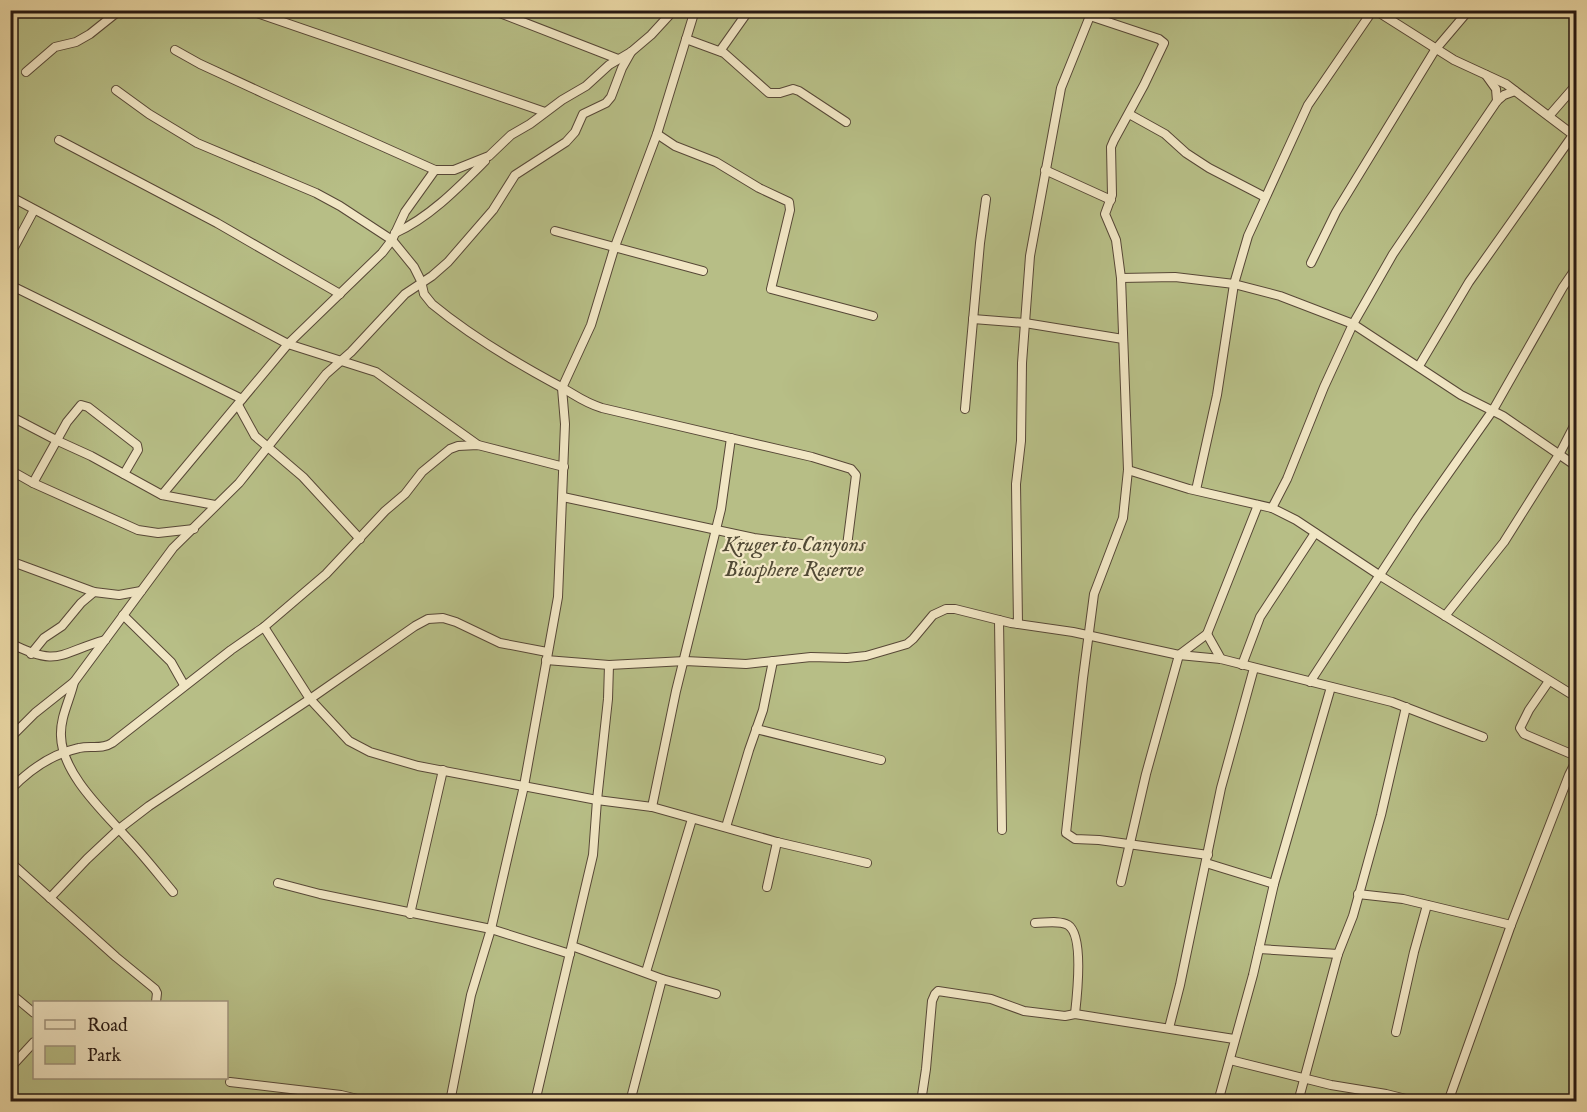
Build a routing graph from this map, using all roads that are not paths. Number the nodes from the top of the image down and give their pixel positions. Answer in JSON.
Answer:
{"nodes":[{"id":1,"x":120,"y":10,"type":"edge"},
{"id":2,"x":248,"y":10,"type":"edge"},
{"id":3,"x":492,"y":10,"type":"edge"},
{"id":4,"x":674,"y":10,"type":"edge"},
{"id":5,"x":695,"y":10,"type":"edge"},
{"id":6,"x":749,"y":10,"type":"edge"},
{"id":7,"x":1082,"y":10,"type":"edge"},
{"id":8,"x":1374,"y":10,"type":"edge"},
{"id":9,"x":1469,"y":10,"type":"edge"},
{"id":10,"x":1090,"y":16,"type":"junction"},
{"id":11,"x":687,"y":39,"type":"junction"},
{"id":12,"x":175,"y":50,"type":"dead end"},
{"id":13,"x":1435,"y":50,"type":"junction"},
{"id":14,"x":720,"y":51,"type":"junction"},
{"id":15,"x":631,"y":52,"type":"junction"},
{"id":16,"x":618,"y":59,"type":"junction"},
{"id":17,"x":26,"y":72,"type":"dead end"},
{"id":18,"x":1486,"y":75,"type":"junction"},
{"id":19,"x":1576,"y":85,"type":"edge"},
{"id":20,"x":116,"y":90,"type":"dead end"},
{"id":21,"x":1515,"y":91,"type":"junction"},
{"id":22,"x":1497,"y":101,"type":"junction"},
{"id":23,"x":545,"y":112,"type":"junction"},
{"id":24,"x":1129,"y":114,"type":"junction"},
{"id":25,"x":1549,"y":116,"type":"junction"},
{"id":26,"x":846,"y":122,"type":"dead end"},
{"id":27,"x":657,"y":134,"type":"junction"},
{"id":28,"x":1575,"y":136,"type":"edge"},
{"id":29,"x":59,"y":140,"type":"dead end"},
{"id":30,"x":489,"y":156,"type":"junction"},
{"id":31,"x":435,"y":170,"type":"junction"},
{"id":32,"x":1045,"y":170,"type":"junction"},
{"id":33,"x":1265,"y":197,"type":"junction"},
{"id":34,"x":15,"y":199,"type":"dead end"},
{"id":35,"x":987,"y":199,"type":"dead end"},
{"id":36,"x":1110,"y":200,"type":"junction"},
{"id":37,"x":34,"y":210,"type":"junction"},
{"id":38,"x":555,"y":231,"type":"dead end"},
{"id":39,"x":393,"y":236,"type":"junction"},
{"id":40,"x":614,"y":249,"type":"junction"},
{"id":41,"x":10,"y":255,"type":"edge"},
{"id":42,"x":1311,"y":263,"type":"dead end"},
{"id":43,"x":1576,"y":268,"type":"edge"},
{"id":44,"x":704,"y":272,"type":"dead end"},
{"id":45,"x":1121,"y":278,"type":"junction"},
{"id":46,"x":421,"y":281,"type":"junction"},
{"id":47,"x":1234,"y":284,"type":"junction"},
{"id":48,"x":10,"y":285,"type":"edge"},
{"id":49,"x":340,"y":294,"type":"junction"},
{"id":50,"x":873,"y":316,"type":"dead end"},
{"id":51,"x":973,"y":319,"type":"junction"},
{"id":52,"x":1025,"y":323,"type":"junction"},
{"id":53,"x":1353,"y":324,"type":"junction"},
{"id":54,"x":1123,"y":339,"type":"junction"},
{"id":55,"x":288,"y":344,"type":"junction"},
{"id":56,"x":340,"y":362,"type":"junction"},
{"id":57,"x":1419,"y":366,"type":"junction"},
{"id":58,"x":562,"y":388,"type":"junction"},
{"id":59,"x":240,"y":402,"type":"junction"},
{"id":60,"x":965,"y":409,"type":"dead end"},
{"id":61,"x":1493,"y":410,"type":"junction"},
{"id":62,"x":10,"y":416,"type":"edge"},
{"id":63,"x":1576,"y":422,"type":"edge"},
{"id":64,"x":731,"y":438,"type":"junction"},
{"id":65,"x":57,"y":441,"type":"junction"},
{"id":66,"x":478,"y":446,"type":"junction"},
{"id":67,"x":268,"y":448,"type":"junction"},
{"id":68,"x":1560,"y":453,"type":"junction"},
{"id":69,"x":1576,"y":466,"type":"edge"},
{"id":70,"x":564,"y":467,"type":"junction"},
{"id":71,"x":10,"y":470,"type":"edge"},
{"id":72,"x":1128,"y":470,"type":"junction"},
{"id":73,"x":124,"y":474,"type":"junction"},
{"id":74,"x":33,"y":483,"type":"junction"},
{"id":75,"x":1196,"y":490,"type":"junction"},
{"id":76,"x":162,"y":495,"type":"junction"},
{"id":77,"x":563,"y":497,"type":"junction"},
{"id":78,"x":215,"y":505,"type":"junction"},
{"id":79,"x":1258,"y":505,"type":"junction"},
{"id":80,"x":1272,"y":508,"type":"junction"},
{"id":81,"x":194,"y":529,"type":"junction"},
{"id":82,"x":716,"y":529,"type":"junction"},
{"id":83,"x":1315,"y":532,"type":"junction"},
{"id":84,"x":360,"y":539,"type":"junction"},
{"id":85,"x":10,"y":561,"type":"edge"},
{"id":86,"x":1379,"y":574,"type":"junction"},
{"id":87,"x":141,"y":591,"type":"junction"},
{"id":88,"x":94,"y":592,"type":"junction"},
{"id":89,"x":123,"y":615,"type":"junction"},
{"id":90,"x":1445,"y":616,"type":"junction"},
{"id":91,"x":999,"y":620,"type":"junction"},
{"id":92,"x":1018,"y":624,"type":"junction"},
{"id":93,"x":264,"y":627,"type":"junction"},
{"id":94,"x":1208,"y":634,"type":"junction"},
{"id":95,"x":1088,"y":636,"type":"junction"},
{"id":96,"x":105,"y":640,"type":"junction"},
{"id":97,"x":10,"y":643,"type":"edge"},
{"id":98,"x":31,"y":654,"type":"junction"},
{"id":99,"x":1179,"y":655,"type":"junction"},
{"id":100,"x":547,"y":656,"type":"junction"},
{"id":101,"x":1221,"y":659,"type":"junction"},
{"id":102,"x":685,"y":661,"type":"junction"},
{"id":103,"x":773,"y":661,"type":"junction"},
{"id":104,"x":1242,"y":664,"type":"junction"},
{"id":105,"x":609,"y":665,"type":"junction"},
{"id":106,"x":1254,"y":668,"type":"junction"},
{"id":107,"x":1550,"y":681,"type":"junction"},
{"id":108,"x":74,"y":682,"type":"junction"},
{"id":109,"x":1310,"y":682,"type":"junction"},
{"id":110,"x":184,"y":685,"type":"junction"},
{"id":111,"x":1331,"y":687,"type":"junction"},
{"id":112,"x":1576,"y":697,"type":"edge"},
{"id":113,"x":310,"y":699,"type":"junction"},
{"id":114,"x":1406,"y":707,"type":"junction"},
{"id":115,"x":756,"y":729,"type":"junction"},
{"id":116,"x":1483,"y":737,"type":"dead end"},
{"id":117,"x":10,"y":738,"type":"edge"},
{"id":118,"x":63,"y":754,"type":"junction"},
{"id":119,"x":1576,"y":758,"type":"edge"},
{"id":120,"x":881,"y":760,"type":"dead end"},
{"id":121,"x":443,"y":770,"type":"junction"},
{"id":122,"x":524,"y":786,"type":"junction"},
{"id":123,"x":10,"y":790,"type":"edge"},
{"id":124,"x":597,"y":800,"type":"junction"},
{"id":125,"x":652,"y":807,"type":"junction"},
{"id":126,"x":692,"y":819,"type":"junction"},
{"id":127,"x":726,"y":827,"type":"junction"},
{"id":128,"x":119,"y":829,"type":"junction"},
{"id":129,"x":1002,"y":830,"type":"dead end"},
{"id":130,"x":777,"y":842,"type":"junction"},
{"id":131,"x":1129,"y":845,"type":"junction"},
{"id":132,"x":1207,"y":859,"type":"junction"},
{"id":133,"x":10,"y":862,"type":"edge"},
{"id":134,"x":867,"y":863,"type":"dead end"},
{"id":135,"x":1121,"y":882,"type":"dead end"},
{"id":136,"x":278,"y":883,"type":"dead end"},
{"id":137,"x":1274,"y":884,"type":"junction"},
{"id":138,"x":766,"y":887,"type":"dead end"},
{"id":139,"x":173,"y":892,"type":"dead end"},
{"id":140,"x":1358,"y":894,"type":"junction"},
{"id":141,"x":50,"y":898,"type":"junction"},
{"id":142,"x":1427,"y":905,"type":"junction"},
{"id":143,"x":410,"y":914,"type":"junction"},
{"id":144,"x":1035,"y":923,"type":"dead end"},
{"id":145,"x":1511,"y":925,"type":"junction"},
{"id":146,"x":491,"y":929,"type":"junction"},
{"id":147,"x":1259,"y":949,"type":"junction"},
{"id":148,"x":571,"y":950,"type":"junction"},
{"id":149,"x":1338,"y":954,"type":"junction"},
{"id":150,"x":646,"y":972,"type":"junction"},
{"id":151,"x":662,"y":979,"type":"junction"},
{"id":152,"x":10,"y":993,"type":"edge"},
{"id":153,"x":716,"y":994,"type":"dead end"},
{"id":154,"x":156,"y":1001,"type":"edge"},
{"id":155,"x":33,"y":1012,"type":"edge"},
{"id":156,"x":1075,"y":1014,"type":"junction"},
{"id":157,"x":1169,"y":1028,"type":"junction"},
{"id":158,"x":1396,"y":1032,"type":"dead end"},
{"id":159,"x":1234,"y":1038,"type":"junction"},
{"id":160,"x":33,"y":1043,"type":"edge"},
{"id":161,"x":1230,"y":1060,"type":"junction"},
{"id":162,"x":10,"y":1068,"type":"edge"},
{"id":163,"x":1304,"y":1079,"type":"junction"},
{"id":164,"x":230,"y":1082,"type":"dead end"},
{"id":165,"x":1385,"y":1098,"type":"edge"},
{"id":166,"x":370,"y":1101,"type":"edge"},
{"id":167,"x":450,"y":1101,"type":"edge"},
{"id":168,"x":535,"y":1101,"type":"edge"},
{"id":169,"x":630,"y":1101,"type":"edge"},
{"id":170,"x":921,"y":1101,"type":"edge"},
{"id":171,"x":1218,"y":1101,"type":"edge"},
{"id":172,"x":1298,"y":1101,"type":"edge"},
{"id":173,"x":1418,"y":1101,"type":"edge"},
{"id":174,"x":1448,"y":1101,"type":"edge"}],
"edges":[{"from":1,"to":17,"type":"street"},
{"from":2,"to":23,"type":"street"},
{"from":3,"to":16,"type":"street"},
{"from":4,"to":15,"type":"street"},
{"from":5,"to":11,"type":"street"},
{"from":6,"to":14,"type":"street"},
{"from":7,"to":10,"type":"street"},
{"from":8,"to":13,"type":"street"},
{"from":8,"to":33,"type":"street"},
{"from":9,"to":13,"type":"street"},
{"from":10,"to":24,"type":"street"},
{"from":10,"to":32,"type":"street"},
{"from":11,"to":14,"type":"street"},
{"from":11,"to":27,"type":"street"},
{"from":12,"to":31,"type":"street"},
{"from":13,"to":18,"type":"street"},
{"from":13,"to":42,"type":"street"},
{"from":14,"to":26,"type":"street"},
{"from":15,"to":16,"type":"street"},
{"from":15,"to":46,"type":"street"},
{"from":16,"to":23,"type":"street"},
{"from":18,"to":21,"type":"street"},
{"from":18,"to":22,"type":"street"},
{"from":19,"to":25,"type":"street"},
{"from":20,"to":39,"type":"street"},
{"from":21,"to":22,"type":"street"},
{"from":21,"to":25,"type":"street"},
{"from":22,"to":53,"type":"street"},
{"from":23,"to":30,"type":"street"},
{"from":24,"to":33,"type":"street"},
{"from":24,"to":36,"type":"street"},
{"from":25,"to":28,"type":"street"},
{"from":27,"to":40,"type":"street"},
{"from":27,"to":50,"type":"street"},
{"from":28,"to":57,"type":"street"},
{"from":29,"to":49,"type":"street"},
{"from":30,"to":31,"type":"street"},
{"from":30,"to":39,"type":"street"},
{"from":31,"to":39,"type":"street"},
{"from":32,"to":36,"type":"street"},
{"from":32,"to":52,"type":"street"},
{"from":33,"to":47,"type":"street"},
{"from":34,"to":37,"type":"street"},
{"from":35,"to":51,"type":"street"},
{"from":36,"to":45,"type":"street"},
{"from":37,"to":41,"type":"street"},
{"from":37,"to":55,"type":"street"},
{"from":38,"to":40,"type":"street"},
{"from":39,"to":46,"type":"street"},
{"from":39,"to":49,"type":"street"},
{"from":40,"to":44,"type":"street"},
{"from":40,"to":58,"type":"street"},
{"from":43,"to":61,"type":"street"},
{"from":45,"to":47,"type":"street"},
{"from":45,"to":54,"type":"street"},
{"from":46,"to":56,"type":"street"},
{"from":46,"to":58,"type":"street"},
{"from":47,"to":53,"type":"street"},
{"from":47,"to":75,"type":"street"},
{"from":48,"to":59,"type":"street"},
{"from":49,"to":55,"type":"street"},
{"from":51,"to":52,"type":"street"},
{"from":51,"to":60,"type":"street"},
{"from":52,"to":54,"type":"street"},
{"from":52,"to":92,"type":"street"},
{"from":53,"to":57,"type":"street"},
{"from":53,"to":80,"type":"street"},
{"from":54,"to":72,"type":"street"},
{"from":55,"to":56,"type":"street"},
{"from":55,"to":59,"type":"street"},
{"from":56,"to":66,"type":"street"},
{"from":56,"to":67,"type":"street"},
{"from":57,"to":61,"type":"street"},
{"from":58,"to":64,"type":"street"},
{"from":58,"to":70,"type":"street"},
{"from":59,"to":67,"type":"street"},
{"from":59,"to":76,"type":"street"},
{"from":61,"to":68,"type":"street"},
{"from":61,"to":86,"type":"street"},
{"from":62,"to":65,"type":"street"},
{"from":63,"to":68,"type":"street"},
{"from":64,"to":82,"type":"street"},
{"from":64,"to":82,"type":"street"},
{"from":65,"to":73,"type":"street"},
{"from":65,"to":73,"type":"street"},
{"from":65,"to":74,"type":"street"},
{"from":66,"to":70,"type":"street"},
{"from":66,"to":84,"type":"street"},
{"from":67,"to":78,"type":"street"},
{"from":67,"to":84,"type":"street"},
{"from":68,"to":69,"type":"street"},
{"from":68,"to":90,"type":"street"},
{"from":70,"to":77,"type":"street"},
{"from":71,"to":74,"type":"street"},
{"from":72,"to":75,"type":"street"},
{"from":72,"to":95,"type":"street"},
{"from":73,"to":76,"type":"street"},
{"from":74,"to":81,"type":"street"},
{"from":75,"to":79,"type":"street"},
{"from":76,"to":78,"type":"street"},
{"from":77,"to":82,"type":"street"},
{"from":77,"to":100,"type":"street"},
{"from":78,"to":81,"type":"street"},
{"from":79,"to":80,"type":"street"},
{"from":79,"to":94,"type":"street"},
{"from":80,"to":83,"type":"street"},
{"from":81,"to":87,"type":"street"},
{"from":82,"to":102,"type":"street"},
{"from":83,"to":86,"type":"street"},
{"from":83,"to":104,"type":"street"},
{"from":84,"to":93,"type":"street"},
{"from":85,"to":88,"type":"street"},
{"from":86,"to":90,"type":"street"},
{"from":86,"to":109,"type":"street"},
{"from":87,"to":88,"type":"street"},
{"from":87,"to":89,"type":"street"},
{"from":88,"to":98,"type":"street"},
{"from":89,"to":96,"type":"street"},
{"from":89,"to":110,"type":"street"},
{"from":90,"to":107,"type":"street"},
{"from":91,"to":92,"type":"street"},
{"from":91,"to":103,"type":"street"},
{"from":91,"to":129,"type":"street"},
{"from":92,"to":95,"type":"street"},
{"from":93,"to":110,"type":"street"},
{"from":93,"to":113,"type":"street"},
{"from":94,"to":99,"type":"street"},
{"from":94,"to":101,"type":"street"},
{"from":95,"to":99,"type":"street"},
{"from":95,"to":131,"type":"street"},
{"from":96,"to":98,"type":"street"},
{"from":96,"to":108,"type":"street"},
{"from":97,"to":98,"type":"street"},
{"from":99,"to":101,"type":"street"},
{"from":99,"to":131,"type":"street"},
{"from":100,"to":105,"type":"street"},
{"from":100,"to":113,"type":"street"},
{"from":100,"to":122,"type":"street"},
{"from":101,"to":104,"type":"street"},
{"from":102,"to":103,"type":"street"},
{"from":102,"to":105,"type":"street"},
{"from":102,"to":125,"type":"street"},
{"from":103,"to":115,"type":"street"},
{"from":104,"to":106,"type":"street"},
{"from":105,"to":124,"type":"street"},
{"from":106,"to":109,"type":"street"},
{"from":106,"to":132,"type":"street"},
{"from":107,"to":112,"type":"street"},
{"from":107,"to":119,"type":"street"},
{"from":108,"to":117,"type":"street"},
{"from":108,"to":118,"type":"street"},
{"from":109,"to":111,"type":"street"},
{"from":110,"to":118,"type":"street"},
{"from":111,"to":114,"type":"street"},
{"from":111,"to":137,"type":"street"},
{"from":113,"to":121,"type":"street"},
{"from":113,"to":128,"type":"street"},
{"from":114,"to":116,"type":"street"},
{"from":114,"to":140,"type":"street"},
{"from":115,"to":120,"type":"street"},
{"from":115,"to":127,"type":"street"},
{"from":118,"to":123,"type":"street"},
{"from":118,"to":128,"type":"street"},
{"from":119,"to":145,"type":"street"},
{"from":121,"to":122,"type":"street"},
{"from":121,"to":143,"type":"street"},
{"from":122,"to":124,"type":"street"},
{"from":122,"to":146,"type":"street"},
{"from":124,"to":125,"type":"street"},
{"from":124,"to":148,"type":"street"},
{"from":125,"to":126,"type":"street"},
{"from":126,"to":127,"type":"street"},
{"from":126,"to":150,"type":"street"},
{"from":127,"to":130,"type":"street"},
{"from":128,"to":139,"type":"street"},
{"from":128,"to":141,"type":"street"},
{"from":130,"to":134,"type":"street"},
{"from":130,"to":138,"type":"street"},
{"from":131,"to":132,"type":"street"},
{"from":131,"to":135,"type":"street"},
{"from":132,"to":137,"type":"street"},
{"from":132,"to":157,"type":"street"},
{"from":133,"to":141,"type":"street"},
{"from":136,"to":143,"type":"street"},
{"from":137,"to":147,"type":"street"},
{"from":140,"to":142,"type":"street"},
{"from":140,"to":149,"type":"street"},
{"from":141,"to":154,"type":"street"},
{"from":142,"to":145,"type":"street"},
{"from":142,"to":158,"type":"street"},
{"from":143,"to":146,"type":"street"},
{"from":144,"to":156,"type":"street"},
{"from":145,"to":174,"type":"street"},
{"from":146,"to":148,"type":"street"},
{"from":146,"to":167,"type":"street"},
{"from":147,"to":149,"type":"street"},
{"from":147,"to":159,"type":"street"},
{"from":148,"to":150,"type":"street"},
{"from":148,"to":168,"type":"street"},
{"from":149,"to":163,"type":"street"},
{"from":150,"to":151,"type":"street"},
{"from":151,"to":153,"type":"street"},
{"from":151,"to":169,"type":"street"},
{"from":152,"to":155,"type":"street"},
{"from":156,"to":157,"type":"street"},
{"from":156,"to":170,"type":"street"},
{"from":157,"to":159,"type":"street"},
{"from":159,"to":161,"type":"street"},
{"from":160,"to":162,"type":"street"},
{"from":161,"to":163,"type":"street"},
{"from":161,"to":171,"type":"street"},
{"from":163,"to":165,"type":"street"},
{"from":163,"to":172,"type":"street"},
{"from":164,"to":166,"type":"street"},
{"from":165,"to":173,"type":"street"}]}
